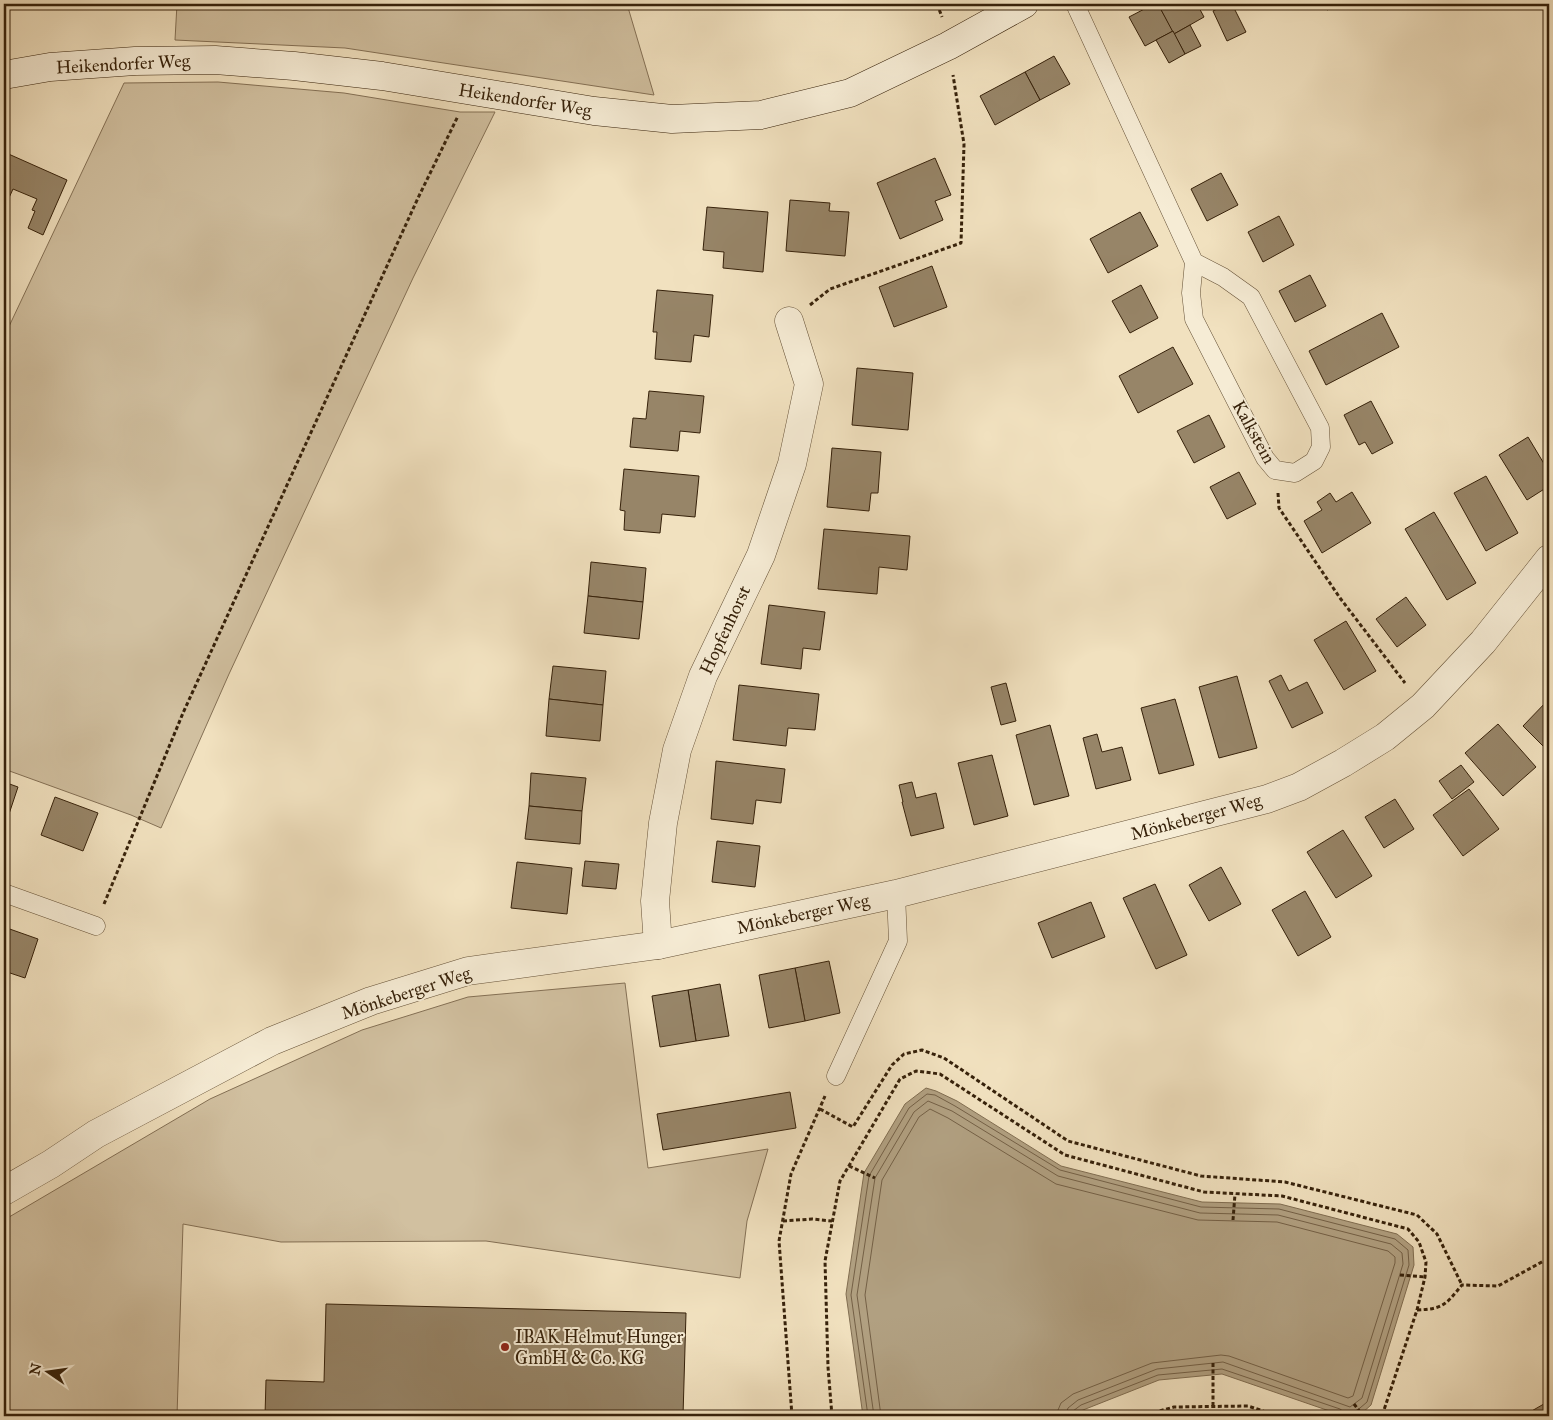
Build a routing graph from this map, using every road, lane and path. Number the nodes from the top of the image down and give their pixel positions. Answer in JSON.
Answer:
{"nodes":[{"id":1,"x":937,"y":4,"type":"edge"},
{"id":2,"x":1024,"y":4,"type":"edge"},
{"id":3,"x":1075,"y":4,"type":"edge"},
{"id":4,"x":948,"y":46,"type":"junction"},
{"id":5,"x":4,"y":75,"type":"edge"},
{"id":6,"x":469,"y":91,"type":"junction"},
{"id":7,"x":1194,"y":262,"type":"junction"},
{"id":8,"x":789,"y":321,"type":"joint"},
{"id":9,"x":1275,"y":470,"type":"junction"},
{"id":10,"x":1549,"y":558,"type":"edge"},
{"id":11,"x":1422,"y":706,"type":"junction"},
{"id":12,"x":4,"y":893,"type":"edge"},
{"id":13,"x":896,"y":894,"type":"junction"},
{"id":14,"x":96,"y":926,"type":"joint"},
{"id":15,"x":658,"y":945,"type":"junction"},
{"id":16,"x":836,"y":1076,"type":"joint"},
{"id":17,"x":820,"y":1109,"type":"junction"},
{"id":18,"x":849,"y":1166,"type":"junction"},
{"id":19,"x":875,"y":1178,"type":"dead end"},
{"id":20,"x":4,"y":1191,"type":"edge"},
{"id":21,"x":1235,"y":1194,"type":"junction"},
{"id":22,"x":1233,"y":1220,"type":"dead end"},
{"id":23,"x":782,"y":1221,"type":"junction"},
{"id":24,"x":832,"y":1221,"type":"junction"},
{"id":25,"x":1549,"y":1258,"type":"edge"},
{"id":26,"x":1400,"y":1275,"type":"dead end"},
{"id":27,"x":1425,"y":1278,"type":"junction"},
{"id":28,"x":1462,"y":1285,"type":"junction"},
{"id":29,"x":1418,"y":1310,"type":"junction"},
{"id":30,"x":1213,"y":1363,"type":"dead end"},
{"id":31,"x":1354,"y":1404,"type":"dead end"},
{"id":32,"x":1213,"y":1406,"type":"junction"},
{"id":33,"x":792,"y":1416,"type":"edge"},
{"id":34,"x":832,"y":1416,"type":"edge"},
{"id":35,"x":1141,"y":1416,"type":"edge"},
{"id":36,"x":1278,"y":1416,"type":"edge"},
{"id":37,"x":1363,"y":1416,"type":"edge"},
{"id":38,"x":1382,"y":1416,"type":"edge"}],
"edges":[{"from":1,"to":4,"type":"path"},
{"from":2,"to":4,"type":"street","name":"Heikendorfer Weg"},
{"from":3,"to":7,"type":"lane"},
{"from":4,"to":6,"type":"street","name":"Heikendorfer Weg"},
{"from":4,"to":8,"type":"path"},
{"from":5,"to":6,"type":"street","name":"Heikendorfer Weg"},
{"from":6,"to":14,"type":"path"},
{"from":7,"to":9,"type":"lane","name":"Kalkstein"},
{"from":7,"to":9,"type":"lane","name":"Kalkstein"},
{"from":8,"to":15,"type":"street","name":"Hopfenhorst"},
{"from":9,"to":11,"type":"path"},
{"from":10,"to":11,"type":"street","name":"Mönkeberger Weg"},
{"from":11,"to":13,"type":"street","name":"Mönkeberger Weg"},
{"from":12,"to":14,"type":"lane"},
{"from":13,"to":15,"type":"street","name":"Mönkeberger Weg"},
{"from":13,"to":16,"type":"lane"},
{"from":15,"to":20,"type":"street","name":"Mönkeberger Weg"},
{"from":16,"to":17,"type":"path"},
{"from":17,"to":23,"type":"path"},
{"from":17,"to":28,"type":"path"},
{"from":18,"to":19,"type":"path"},
{"from":18,"to":21,"type":"path"},
{"from":18,"to":24,"type":"path"},
{"from":21,"to":22,"type":"path"},
{"from":21,"to":27,"type":"path"},
{"from":23,"to":24,"type":"path"},
{"from":23,"to":33,"type":"path"},
{"from":24,"to":34,"type":"path"},
{"from":25,"to":28,"type":"path"},
{"from":26,"to":27,"type":"path"},
{"from":27,"to":29,"type":"path"},
{"from":28,"to":29,"type":"path"},
{"from":29,"to":38,"type":"path"},
{"from":30,"to":32,"type":"path"},
{"from":31,"to":37,"type":"path"},
{"from":32,"to":35,"type":"path"},
{"from":32,"to":36,"type":"path"}]}
